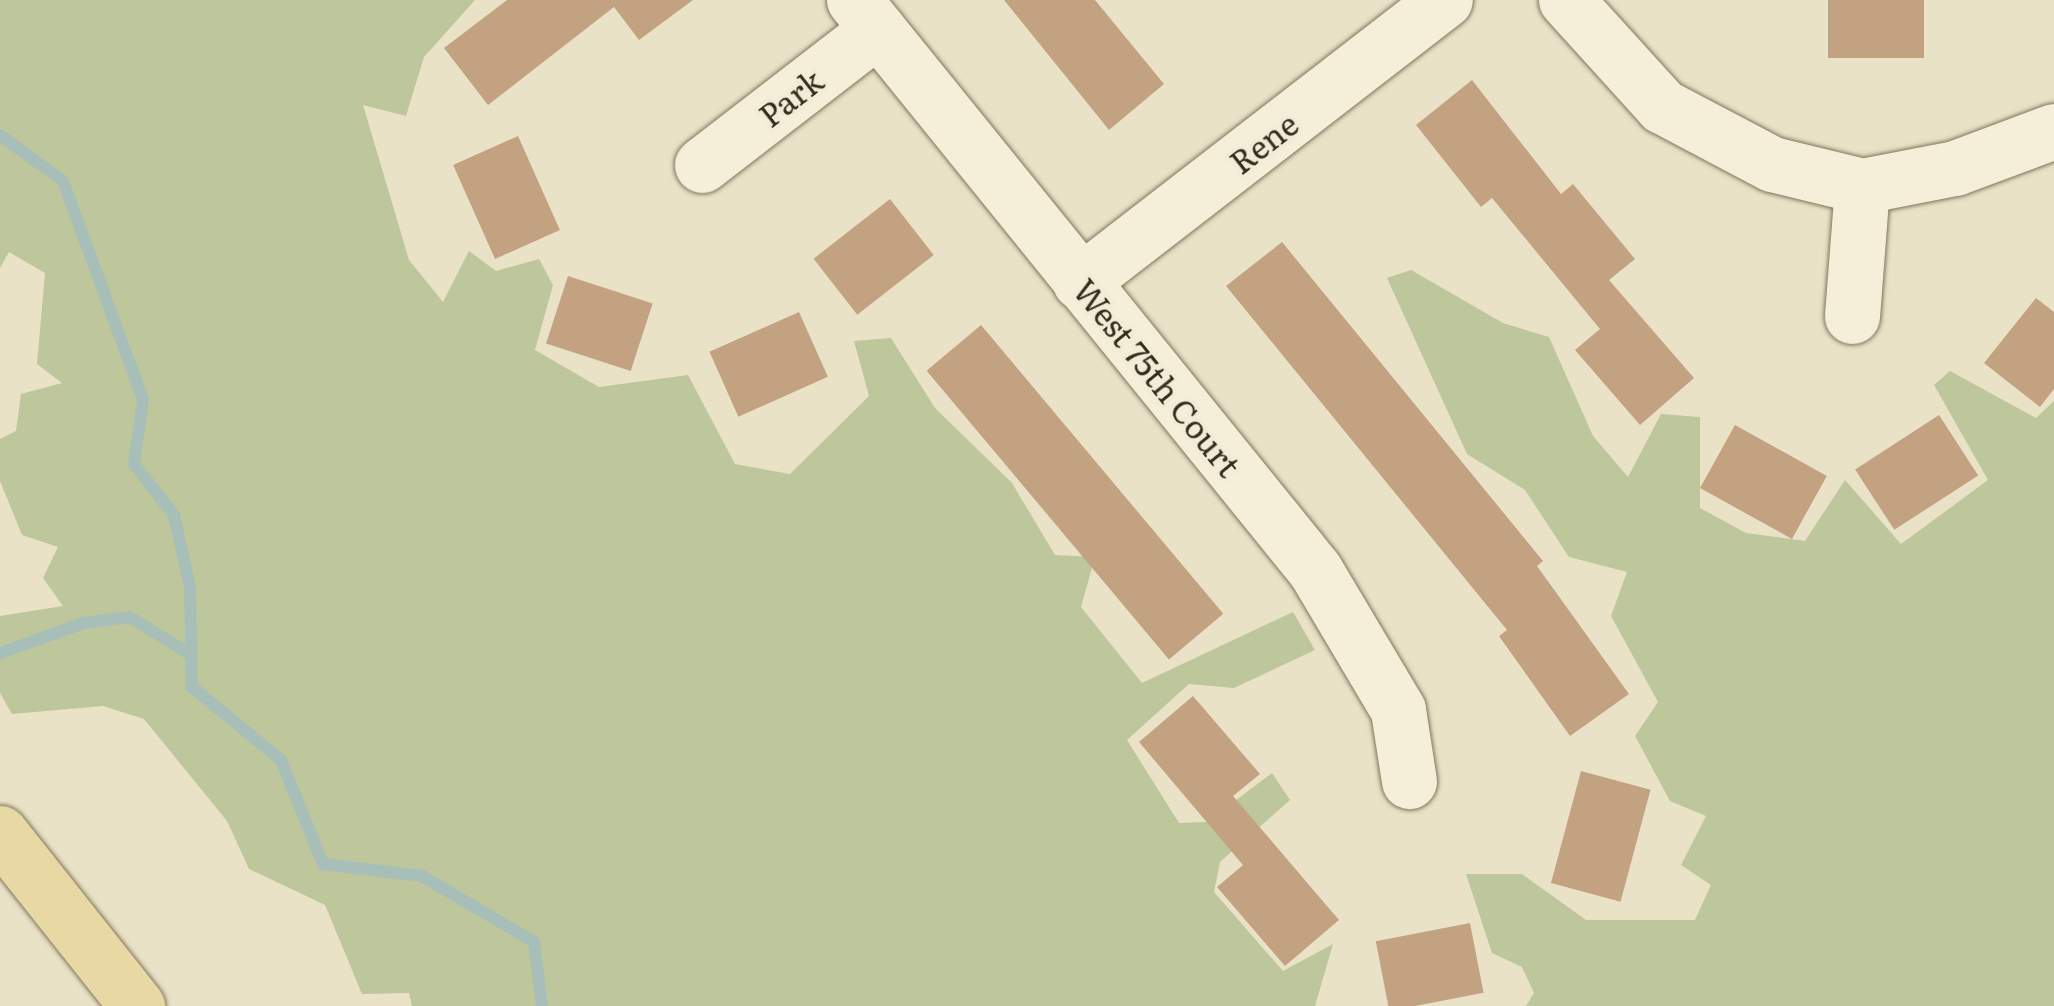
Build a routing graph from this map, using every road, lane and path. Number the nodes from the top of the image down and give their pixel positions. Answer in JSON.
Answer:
{"nodes":[{"id":1,"x":1445,"y":0,"type":"edge"},
{"id":2,"x":1566,"y":0,"type":"edge"},
{"id":3,"x":866,"y":15,"type":"edge"},
{"id":4,"x":2054,"y":132,"type":"edge"},
{"id":5,"x":702,"y":165,"type":"dead end"},
{"id":6,"x":1862,"y":186,"type":"junction"},
{"id":7,"x":1080,"y":282,"type":"junction"},
{"id":8,"x":1852,"y":316,"type":"dead end"},
{"id":9,"x":1409,"y":780,"type":"dead end"},
{"id":10,"x":0,"y":833,"type":"edge"},
{"id":11,"x":137,"y":1006,"type":"edge"}],
"edges":[{"from":1,"to":7,"type":"street","name":"Rene"},
{"from":2,"to":6,"type":"street"},
{"from":3,"to":5,"type":"street","name":"Park"},
{"from":3,"to":7,"type":"street","name":"West 75th Court"},
{"from":4,"to":6,"type":"street"},
{"from":6,"to":8,"type":"street"},
{"from":7,"to":9,"type":"street","name":"West 75th Court"},
{"from":10,"to":11,"type":"main road"}]}
